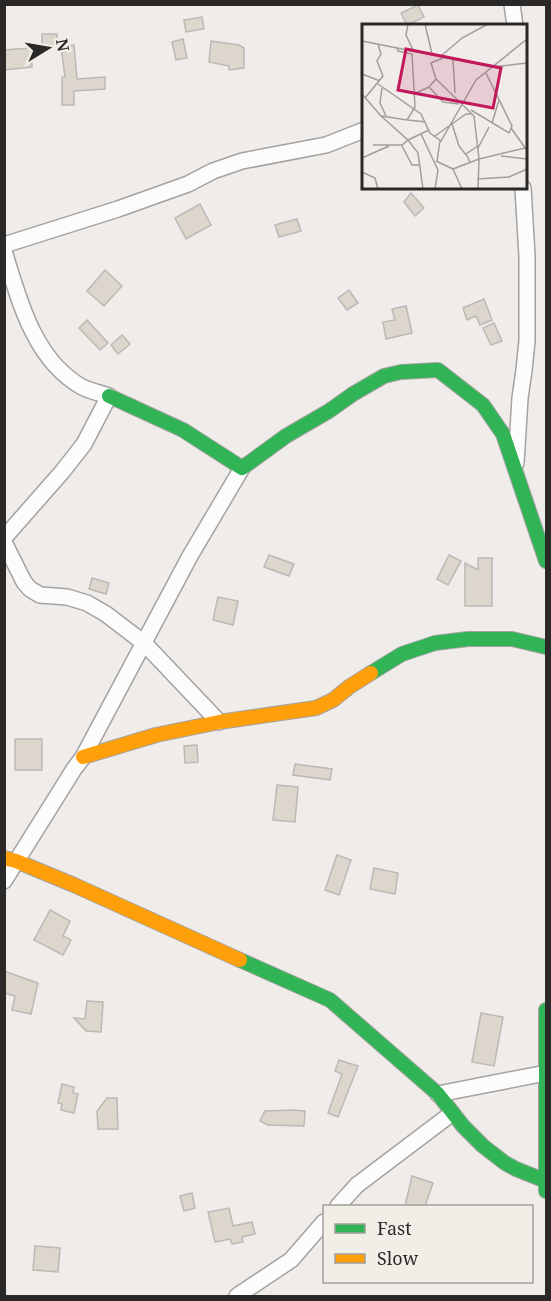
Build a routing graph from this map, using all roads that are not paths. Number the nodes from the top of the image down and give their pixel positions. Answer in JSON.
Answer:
{"nodes":[{"id":1,"x":512,"y":4,"type":"edge"},
{"id":2,"x":514,"y":24,"type":"edge"},
{"id":3,"x":362,"y":130,"type":"edge"},
{"id":4,"x":523,"y":189,"type":"edge"},
{"id":5,"x":4,"y":245,"type":"edge"},
{"id":6,"x":4,"y":251,"type":"edge"},
{"id":7,"x":109,"y":396,"type":"junction"},
{"id":8,"x":242,"y":468,"type":"junction"},
{"id":9,"x":516,"y":469,"type":"junction"},
{"id":10,"x":4,"y":540,"type":"edge"},
{"id":11,"x":546,"y":561,"type":"edge"},
{"id":12,"x":144,"y":643,"type":"junction"},
{"id":13,"x":546,"y":646,"type":"edge"},
{"id":14,"x":219,"y":722,"type":"junction"},
{"id":15,"x":82,"y":757,"type":"junction"},
{"id":16,"x":10,"y":860,"type":"edge"},
{"id":17,"x":4,"y":881,"type":"edge"},
{"id":18,"x":546,"y":1010,"type":"edge"},
{"id":19,"x":546,"y":1073,"type":"edge"},
{"id":20,"x":438,"y":1094,"type":"junction"},
{"id":21,"x":452,"y":1114,"type":"junction"},
{"id":22,"x":546,"y":1180,"type":"edge"},
{"id":23,"x":546,"y":1195,"type":"edge"},
{"id":24,"x":339,"y":1205,"type":"edge"},
{"id":25,"x":323,"y":1223,"type":"edge"},
{"id":26,"x":237,"y":1296,"type":"edge"}],
"edges":[{"from":1,"to":2,"type":"street"},
{"from":3,"to":5,"type":"street"},
{"from":4,"to":9,"type":"street"},
{"from":6,"to":7,"type":"street"},
{"from":7,"to":8,"type":"street"},
{"from":7,"to":10,"type":"street"},
{"from":8,"to":9,"type":"street"},
{"from":8,"to":12,"type":"street"},
{"from":9,"to":11,"type":"street"},
{"from":10,"to":12,"type":"street"},
{"from":12,"to":14,"type":"street"},
{"from":12,"to":15,"type":"street"},
{"from":13,"to":14,"type":"street"},
{"from":14,"to":15,"type":"street"},
{"from":15,"to":16,"type":"street"},
{"from":16,"to":17,"type":"street"},
{"from":16,"to":20,"type":"street"},
{"from":18,"to":19,"type":"street"},
{"from":19,"to":20,"type":"street"},
{"from":19,"to":22,"type":"street"},
{"from":20,"to":21,"type":"street"},
{"from":21,"to":22,"type":"street"},
{"from":21,"to":24,"type":"street"},
{"from":22,"to":23,"type":"street"},
{"from":25,"to":26,"type":"street"}]}
